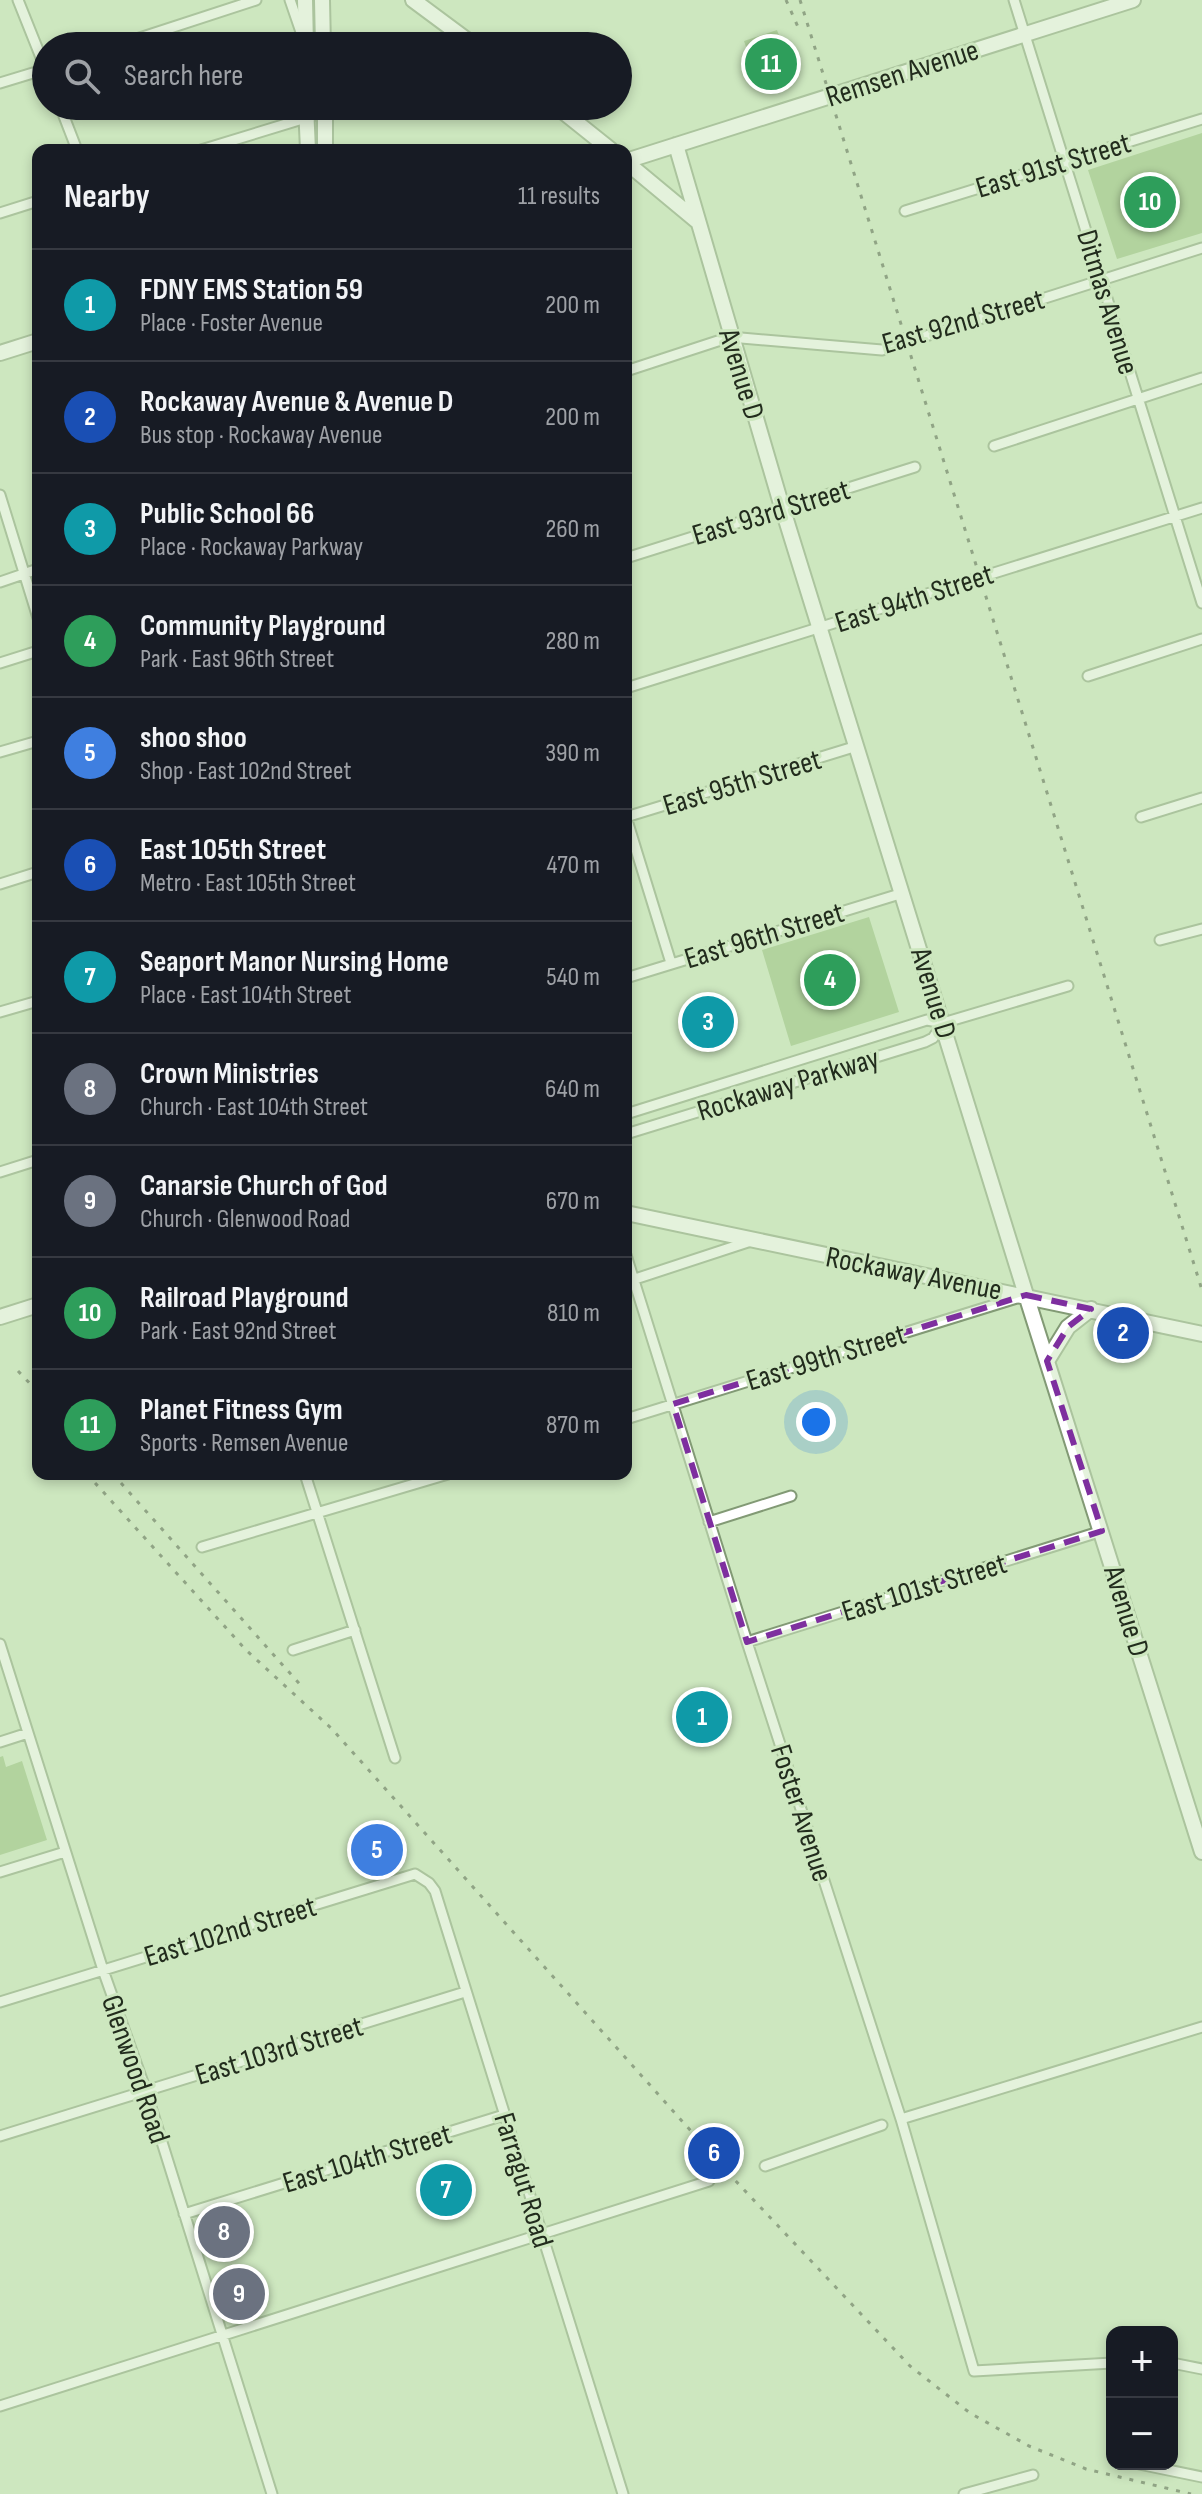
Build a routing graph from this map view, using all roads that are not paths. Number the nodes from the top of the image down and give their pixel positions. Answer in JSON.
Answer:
{"nodes":[{"id":1,"x":18,"y":0,"type":"edge"},
{"id":2,"x":256,"y":0,"type":"edge"},
{"id":3,"x":290,"y":0,"type":"edge"},
{"id":4,"x":305,"y":0,"type":"edge"},
{"id":5,"x":322,"y":0,"type":"edge"},
{"id":6,"x":413,"y":0,"type":"edge"},
{"id":7,"x":1014,"y":0,"type":"edge"},
{"id":8,"x":1133,"y":0,"type":"edge"},
{"id":9,"x":158,"y":32,"type":"edge"},
{"id":10,"x":301,"y":32,"type":"edge"},
{"id":11,"x":306,"y":32,"type":"edge"},
{"id":12,"x":323,"y":32,"type":"edge"},
{"id":13,"x":456,"y":32,"type":"edge"},
{"id":14,"x":32,"y":34,"type":"edge"},
{"id":15,"x":1024,"y":34,"type":"junction"},
{"id":16,"x":32,"y":73,"type":"edge"},
{"id":17,"x":0,"y":83,"type":"edge"},
{"id":18,"x":1202,"y":119,"type":"edge"},
{"id":19,"x":65,"y":120,"type":"edge"},
{"id":20,"x":283,"y":120,"type":"edge"},
{"id":21,"x":307,"y":120,"type":"edge"},
{"id":22,"x":325,"y":120,"type":"edge"},
{"id":23,"x":574,"y":120,"type":"edge"},
{"id":24,"x":75,"y":144,"type":"edge"},
{"id":25,"x":217,"y":144,"type":"edge"},
{"id":26,"x":308,"y":144,"type":"edge"},
{"id":27,"x":325,"y":144,"type":"edge"},
{"id":28,"x":604,"y":144,"type":"edge"},
{"id":29,"x":676,"y":145,"type":"junction"},
{"id":30,"x":632,"y":160,"type":"edge"},
{"id":31,"x":1065,"y":162,"type":"junction"},
{"id":32,"x":632,"y":167,"type":"edge"},
{"id":33,"x":32,"y":203,"type":"edge"},
{"id":34,"x":905,"y":211,"type":"dead end"},
{"id":35,"x":0,"y":213,"type":"edge"},
{"id":36,"x":697,"y":221,"type":"junction"},
{"id":37,"x":1202,"y":248,"type":"edge"},
{"id":38,"x":1102,"y":279,"type":"junction"},
{"id":39,"x":730,"y":337,"type":"junction"},
{"id":40,"x":32,"y":343,"type":"edge"},
{"id":41,"x":0,"y":353,"type":"edge"},
{"id":42,"x":632,"y":369,"type":"edge"},
{"id":43,"x":1202,"y":378,"type":"edge"},
{"id":44,"x":1138,"y":398,"type":"junction"},
{"id":45,"x":994,"y":446,"type":"dead end"},
{"id":46,"x":915,"y":467,"type":"dead end"},
{"id":47,"x":0,"y":495,"type":"edge"},
{"id":48,"x":1202,"y":508,"type":"edge"},
{"id":49,"x":783,"y":509,"type":"junction"},
{"id":50,"x":1175,"y":516,"type":"junction"},
{"id":51,"x":632,"y":556,"type":"edge"},
{"id":52,"x":32,"y":571,"type":"edge"},
{"id":53,"x":25,"y":573,"type":"junction"},
{"id":54,"x":0,"y":582,"type":"edge"},
{"id":55,"x":32,"y":597,"type":"edge"},
{"id":56,"x":1202,"y":603,"type":"edge"},
{"id":57,"x":820,"y":627,"type":"junction"},
{"id":58,"x":1202,"y":639,"type":"edge"},
{"id":59,"x":32,"y":653,"type":"edge"},
{"id":60,"x":0,"y":663,"type":"edge"},
{"id":61,"x":1088,"y":676,"type":"dead end"},
{"id":62,"x":632,"y":686,"type":"edge"},
{"id":63,"x":32,"y":743,"type":"edge"},
{"id":64,"x":857,"y":746,"type":"junction"},
{"id":65,"x":0,"y":752,"type":"edge"},
{"id":66,"x":1202,"y":798,"type":"edge"},
{"id":67,"x":632,"y":815,"type":"edge"},
{"id":68,"x":1141,"y":817,"type":"dead end"},
{"id":69,"x":632,"y":836,"type":"edge"},
{"id":70,"x":32,"y":874,"type":"edge"},
{"id":71,"x":0,"y":884,"type":"edge"},
{"id":72,"x":903,"y":893,"type":"junction"},
{"id":73,"x":1202,"y":929,"type":"edge"},
{"id":74,"x":1160,"y":940,"type":"dead end"},
{"id":75,"x":671,"y":963,"type":"junction"},
{"id":76,"x":632,"y":976,"type":"edge"},
{"id":77,"x":1068,"y":986,"type":"dead end"},
{"id":78,"x":32,"y":1003,"type":"edge"},
{"id":79,"x":0,"y":1012,"type":"edge"},
{"id":80,"x":943,"y":1023,"type":"junction"},
{"id":81,"x":632,"y":1112,"type":"edge"},
{"id":82,"x":632,"y":1132,"type":"edge"},
{"id":83,"x":32,"y":1162,"type":"edge"},
{"id":84,"x":0,"y":1172,"type":"edge"},
{"id":85,"x":632,"y":1214,"type":"edge"},
{"id":86,"x":754,"y":1240,"type":"junction"},
{"id":87,"x":632,"y":1280,"type":"edge"},
{"id":88,"x":632,"y":1287,"type":"edge"},
{"id":89,"x":1026,"y":1295,"type":"junction"},
{"id":90,"x":32,"y":1307,"type":"edge"},
{"id":91,"x":1091,"y":1309,"type":"junction"},
{"id":92,"x":0,"y":1317,"type":"edge"},
{"id":93,"x":1202,"y":1334,"type":"edge"},
{"id":94,"x":1047,"y":1361,"type":"junction"},
{"id":95,"x":673,"y":1404,"type":"junction"},
{"id":96,"x":632,"y":1417,"type":"edge"},
{"id":97,"x":307,"y":1480,"type":"edge"},
{"id":98,"x":429,"y":1480,"type":"edge"},
{"id":99,"x":791,"y":1496,"type":"dead end"},
{"id":100,"x":318,"y":1515,"type":"junction"},
{"id":101,"x":709,"y":1522,"type":"junction"},
{"id":102,"x":1102,"y":1531,"type":"junction"},
{"id":103,"x":202,"y":1547,"type":"dead end"},
{"id":104,"x":355,"y":1630,"type":"junction"},
{"id":105,"x":747,"y":1642,"type":"junction"},
{"id":106,"x":0,"y":1644,"type":"edge"},
{"id":107,"x":293,"y":1650,"type":"dead end"},
{"id":108,"x":28,"y":1733,"type":"junction"},
{"id":109,"x":0,"y":1742,"type":"edge"},
{"id":110,"x":395,"y":1758,"type":"dead end"},
{"id":111,"x":65,"y":1852,"type":"junction"},
{"id":112,"x":1202,"y":1852,"type":"edge"},
{"id":113,"x":0,"y":1872,"type":"edge"},
{"id":114,"x":415,"y":1874,"type":"joint"},
{"id":115,"x":103,"y":1970,"type":"junction"},
{"id":116,"x":465,"y":1992,"type":"junction"},
{"id":117,"x":0,"y":2002,"type":"edge"},
{"id":118,"x":1202,"y":2027,"type":"edge"},
{"id":119,"x":146,"y":2091,"type":"junction"},
{"id":120,"x":504,"y":2115,"type":"junction"},
{"id":121,"x":901,"y":2119,"type":"junction"},
{"id":122,"x":882,"y":2125,"type":"dead end"},
{"id":123,"x":0,"y":2136,"type":"edge"},
{"id":124,"x":765,"y":2166,"type":"dead end"},
{"id":125,"x":709,"y":2181,"type":"dead end"},
{"id":126,"x":184,"y":2214,"type":"junction"},
{"id":127,"x":541,"y":2233,"type":"junction"},
{"id":128,"x":223,"y":2337,"type":"junction"},
{"id":129,"x":1106,"y":2363,"type":"edge"},
{"id":130,"x":1178,"y":2364,"type":"edge"},
{"id":131,"x":1202,"y":2369,"type":"edge"},
{"id":132,"x":0,"y":2406,"type":"edge"},
{"id":133,"x":1168,"y":2470,"type":"edge"},
{"id":134,"x":1033,"y":2475,"type":"dead end"},
{"id":135,"x":1202,"y":2477,"type":"edge"},
{"id":136,"x":996,"y":2489,"type":"edge"},
{"id":137,"x":272,"y":2494,"type":"edge"},
{"id":138,"x":623,"y":2494,"type":"edge"},
{"id":139,"x":964,"y":2494,"type":"edge"}],
"edges":[{"from":1,"to":14,"type":"street"},
{"from":2,"to":9,"type":"street"},
{"from":3,"to":10,"type":"street"},
{"from":4,"to":11,"type":"main road"},
{"from":5,"to":12,"type":"main road"},
{"from":6,"to":13,"type":"main road"},
{"from":7,"to":15,"type":"street","name":"Ditmas Avenue"},
{"from":8,"to":15,"type":"main road","name":"Remsen Avenue"},
{"from":15,"to":29,"type":"main road","name":"Remsen Avenue"},
{"from":15,"to":31,"type":"street","name":"Ditmas Avenue"},
{"from":16,"to":17,"type":"street"},
{"from":18,"to":31,"type":"street","name":"East 91st Street"},
{"from":19,"to":24,"type":"street"},
{"from":20,"to":25,"type":"street"},
{"from":21,"to":26,"type":"main road"},
{"from":22,"to":27,"type":"main road"},
{"from":23,"to":28,"type":"main road"},
{"from":29,"to":30,"type":"main road","name":"Remsen Avenue"},
{"from":29,"to":36,"type":"main road","name":"Avenue D"},
{"from":31,"to":34,"type":"street","name":"East 91st Street"},
{"from":31,"to":38,"type":"street","name":"Ditmas Avenue"},
{"from":32,"to":36,"type":"main road"},
{"from":33,"to":35,"type":"street"},
{"from":36,"to":39,"type":"main road","name":"Avenue D"},
{"from":37,"to":38,"type":"street","name":"East 92nd Street"},
{"from":38,"to":39,"type":"street","name":"East 92nd Street"},
{"from":38,"to":44,"type":"street","name":"Ditmas Avenue"},
{"from":39,"to":42,"type":"street","name":"East 92nd Street"},
{"from":39,"to":49,"type":"main road","name":"Avenue D"},
{"from":40,"to":41,"type":"main road"},
{"from":43,"to":44,"type":"street"},
{"from":44,"to":45,"type":"street"},
{"from":44,"to":50,"type":"street","name":"Ditmas Avenue"},
{"from":46,"to":49,"type":"street","name":"East 93rd Street"},
{"from":47,"to":53,"type":"street"},
{"from":48,"to":50,"type":"street","name":"East 94th Street"},
{"from":49,"to":51,"type":"street","name":"East 93rd Street"},
{"from":49,"to":57,"type":"main road","name":"Avenue D"},
{"from":50,"to":56,"type":"street","name":"Ditmas Avenue"},
{"from":50,"to":57,"type":"street","name":"East 94th Street"},
{"from":52,"to":53,"type":"street"},
{"from":53,"to":54,"type":"street"},
{"from":53,"to":55,"type":"street"},
{"from":57,"to":62,"type":"street","name":"East 94th Street"},
{"from":57,"to":64,"type":"main road","name":"Avenue D"},
{"from":58,"to":61,"type":"street"},
{"from":59,"to":60,"type":"street"},
{"from":63,"to":65,"type":"street"},
{"from":64,"to":67,"type":"street","name":"East 95th Street"},
{"from":64,"to":72,"type":"main road","name":"Avenue D"},
{"from":66,"to":68,"type":"street"},
{"from":69,"to":75,"type":"street"},
{"from":70,"to":71,"type":"street"},
{"from":72,"to":75,"type":"street","name":"East 96th Street"},
{"from":72,"to":80,"type":"main road","name":"Avenue D"},
{"from":73,"to":74,"type":"street"},
{"from":75,"to":76,"type":"street","name":"East 96th Street"},
{"from":77,"to":80,"type":"street","name":"Rockaway Parkway"},
{"from":78,"to":79,"type":"street"},
{"from":80,"to":81,"type":"street","name":"Rockaway Parkway"},
{"from":80,"to":82,"type":"street","name":"Rockaway Parkway"},
{"from":80,"to":89,"type":"main road","name":"Avenue D"},
{"from":83,"to":84,"type":"street"},
{"from":85,"to":86,"type":"main road","name":"Rockaway Avenue"},
{"from":86,"to":87,"type":"street"},
{"from":86,"to":89,"type":"main road","name":"Rockaway Avenue"},
{"from":88,"to":95,"type":"street","name":"Foster Avenue"},
{"from":89,"to":91,"type":"main road","name":"Rockaway Avenue"},
{"from":89,"to":94,"type":"main road","name":"Avenue D"},
{"from":89,"to":95,"type":"street","name":"East 99th Street"},
{"from":90,"to":92,"type":"main road"},
{"from":91,"to":93,"type":"main road","name":"Rockaway Avenue"},
{"from":91,"to":94,"type":"main road"},
{"from":94,"to":102,"type":"main road","name":"Avenue D"},
{"from":95,"to":96,"type":"street","name":"East 99th Street"},
{"from":95,"to":101,"type":"street","name":"Foster Avenue"},
{"from":97,"to":100,"type":"street"},
{"from":98,"to":100,"type":"street"},
{"from":99,"to":101,"type":"street"},
{"from":100,"to":103,"type":"street"},
{"from":100,"to":104,"type":"street"},
{"from":101,"to":105,"type":"street","name":"Foster Avenue"},
{"from":102,"to":105,"type":"street","name":"East 101st Street"},
{"from":102,"to":112,"type":"main road","name":"Avenue D"},
{"from":104,"to":107,"type":"street"},
{"from":104,"to":110,"type":"street"},
{"from":105,"to":121,"type":"street","name":"Foster Avenue"},
{"from":106,"to":108,"type":"street","name":"Glenwood Road"},
{"from":108,"to":109,"type":"street"},
{"from":108,"to":111,"type":"street","name":"Glenwood Road"},
{"from":111,"to":113,"type":"street"},
{"from":111,"to":115,"type":"street","name":"Glenwood Road"},
{"from":114,"to":115,"type":"street","name":"East 102nd Street"},
{"from":114,"to":116,"type":"street","name":"Farragut Road"},
{"from":115,"to":117,"type":"street","name":"East 102nd Street"},
{"from":115,"to":119,"type":"street","name":"Glenwood Road"},
{"from":116,"to":119,"type":"street","name":"East 103rd Street"},
{"from":116,"to":120,"type":"street","name":"Farragut Road"},
{"from":118,"to":121,"type":"street"},
{"from":119,"to":123,"type":"street","name":"East 103rd Street"},
{"from":119,"to":126,"type":"street","name":"Glenwood Road"},
{"from":120,"to":126,"type":"street","name":"East 104th Street"},
{"from":120,"to":127,"type":"street","name":"Farragut Road"},
{"from":121,"to":129,"type":"street","name":"Foster Avenue"},
{"from":122,"to":124,"type":"street"},
{"from":125,"to":127,"type":"street"},
{"from":126,"to":128,"type":"street","name":"Glenwood Road"},
{"from":127,"to":128,"type":"street"},
{"from":127,"to":138,"type":"street","name":"Farragut Road"},
{"from":128,"to":132,"type":"street"},
{"from":128,"to":137,"type":"street","name":"Glenwood Road"},
{"from":130,"to":131,"type":"street"},
{"from":133,"to":135,"type":"street"},
{"from":134,"to":136,"type":"street"},
{"from":136,"to":139,"type":"street"}]}
